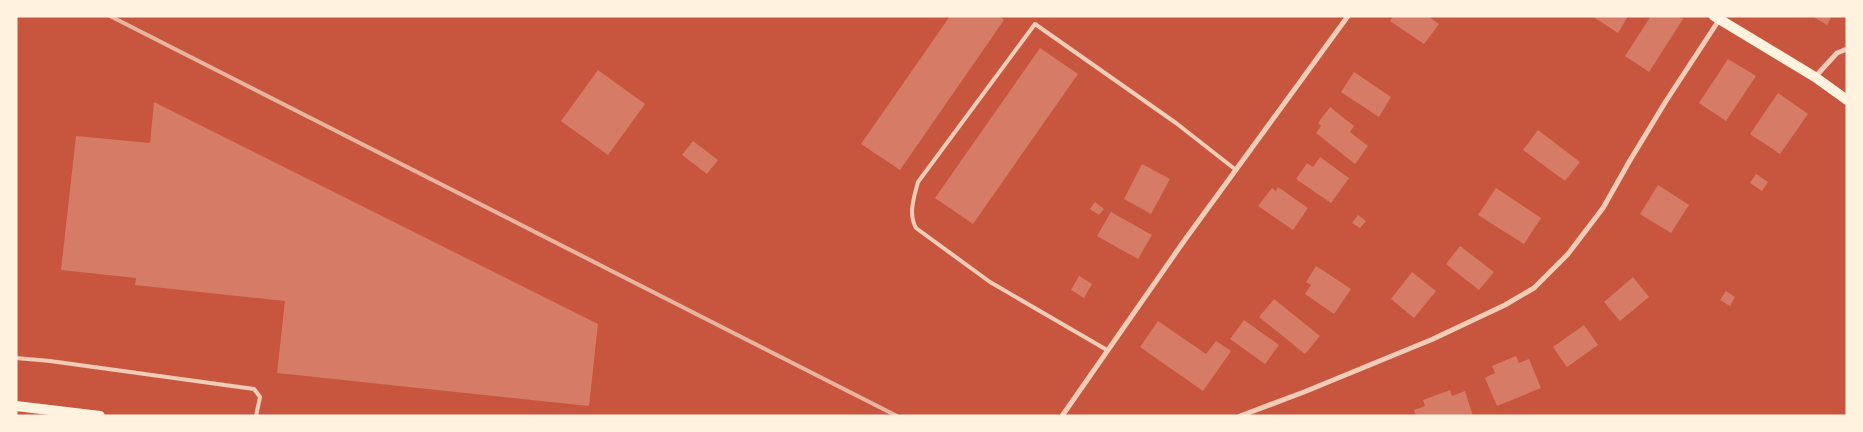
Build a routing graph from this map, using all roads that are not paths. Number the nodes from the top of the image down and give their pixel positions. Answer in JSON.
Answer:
{"nodes":[{"id":1,"x":1348,"y":16,"type":"edge"},
{"id":2,"x":1716,"y":18,"type":"edge"},
{"id":3,"x":1847,"y":49,"type":"edge"},
{"id":4,"x":1814,"y":77,"type":"junction"},
{"id":5,"x":1847,"y":100,"type":"edge"},
{"id":6,"x":1236,"y":170,"type":"junction"},
{"id":7,"x":1107,"y":350,"type":"junction"},
{"id":8,"x":16,"y":358,"type":"edge"},
{"id":9,"x":16,"y":406,"type":"edge"},
{"id":10,"x":100,"y":416,"type":"edge"},
{"id":11,"x":256,"y":416,"type":"edge"},
{"id":12,"x":1062,"y":416,"type":"edge"},
{"id":13,"x":1240,"y":416,"type":"edge"}],
"edges":[{"from":1,"to":6,"type":"street"},
{"from":2,"to":4,"type":"main road"},
{"from":2,"to":13,"type":"street"},
{"from":3,"to":4,"type":"street"},
{"from":4,"to":5,"type":"main road"},
{"from":6,"to":7,"type":"street"},
{"from":6,"to":7,"type":"lane"},
{"from":7,"to":12,"type":"street"},
{"from":8,"to":11,"type":"lane"},
{"from":9,"to":10,"type":"main road"}]}
